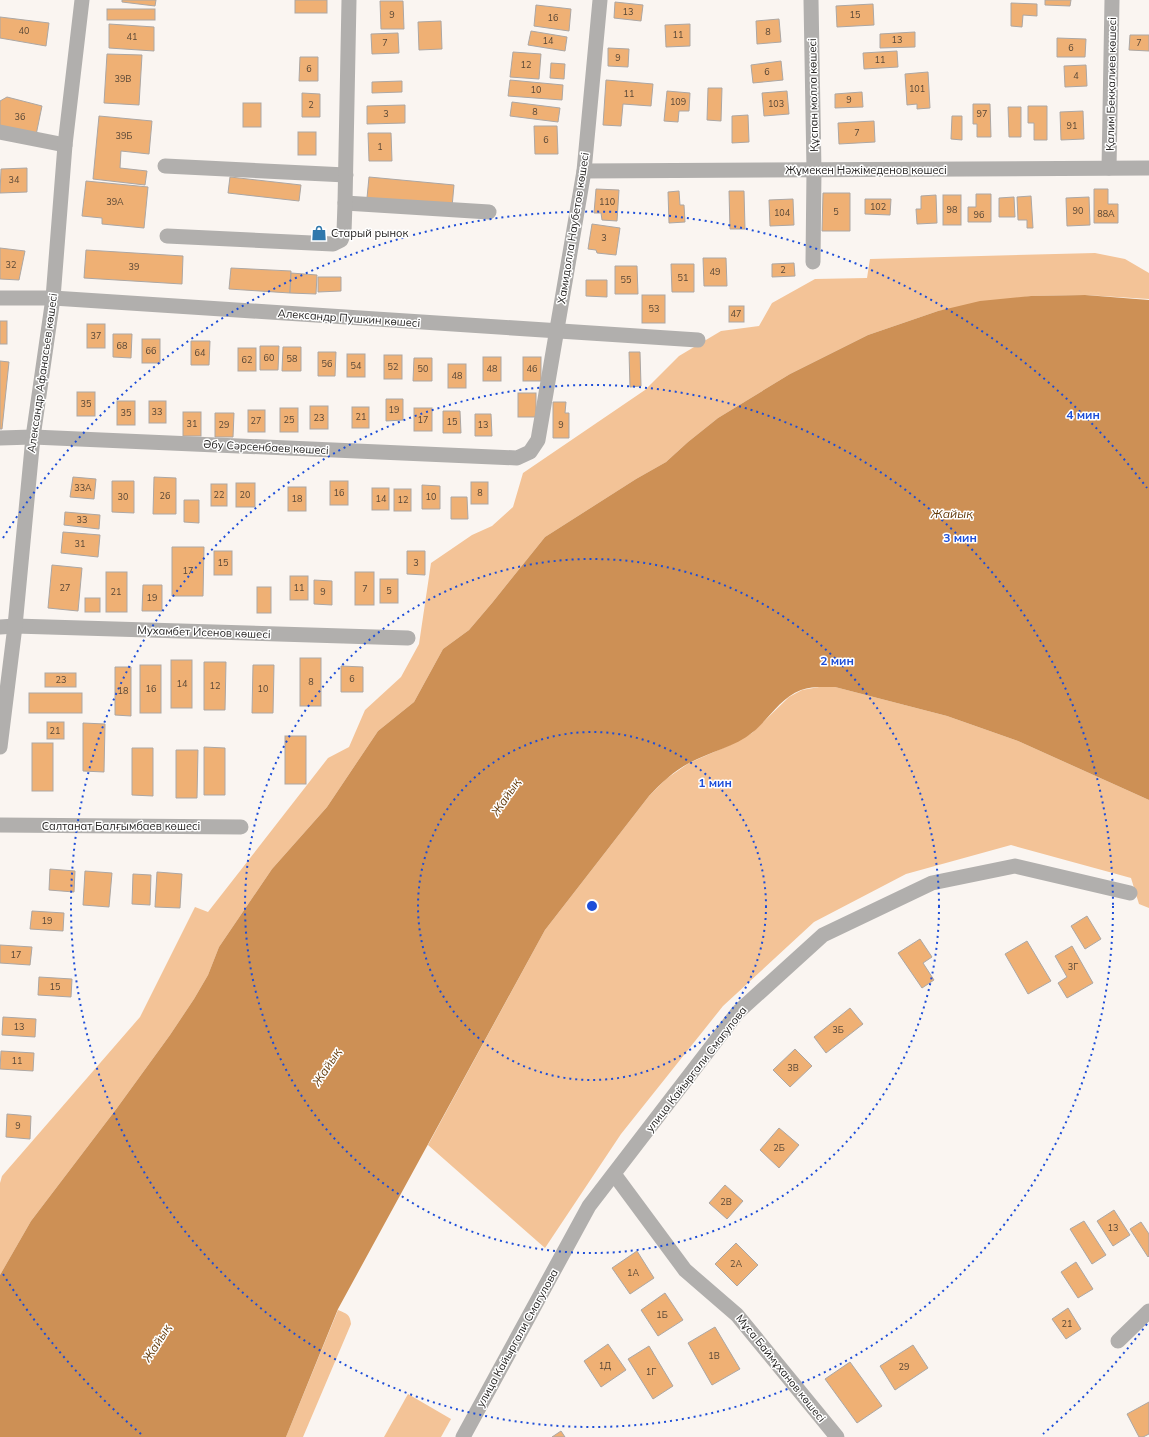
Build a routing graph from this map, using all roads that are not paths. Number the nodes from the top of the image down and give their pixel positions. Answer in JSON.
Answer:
{"nodes":[{"id":1,"x":82,"y":0,"type":"edge"},
{"id":2,"x":349,"y":0,"type":"edge"},
{"id":3,"x":600,"y":0,"type":"edge"},
{"id":4,"x":811,"y":0,"type":"edge"},
{"id":5,"x":1112,"y":0,"type":"edge"},
{"id":6,"x":0,"y":132,"type":"edge"},
{"id":7,"x":65,"y":145,"type":"junction"},
{"id":8,"x":165,"y":166,"type":"dead end"},
{"id":9,"x":1109,"y":168,"type":"junction"},
{"id":10,"x":1149,"y":168,"type":"edge"},
{"id":11,"x":814,"y":170,"type":"junction"},
{"id":12,"x":584,"y":171,"type":"junction"},
{"id":13,"x":346,"y":175,"type":"junction"},
{"id":14,"x":345,"y":203,"type":"junction"},
{"id":15,"x":489,"y":212,"type":"dead end"},
{"id":16,"x":167,"y":236,"type":"dead end"},
{"id":17,"x":813,"y":262,"type":"dead end"},
{"id":18,"x":0,"y":298,"type":"edge"},
{"id":19,"x":53,"y":298,"type":"junction"},
{"id":20,"x":557,"y":332,"type":"junction"},
{"id":21,"x":698,"y":340,"type":"dead end"},
{"id":22,"x":33,"y":437,"type":"junction"},
{"id":23,"x":0,"y":438,"type":"edge"},
{"id":24,"x":530,"y":452,"type":"joint"},
{"id":25,"x":15,"y":626,"type":"junction"},
{"id":26,"x":0,"y":627,"type":"edge"},
{"id":27,"x":408,"y":638,"type":"dead end"},
{"id":28,"x":0,"y":746,"type":"edge"},
{"id":29,"x":0,"y":825,"type":"edge"},
{"id":30,"x":241,"y":827,"type":"dead end"},
{"id":31,"x":1130,"y":893,"type":"dead end"},
{"id":32,"x":614,"y":1174,"type":"junction"},
{"id":33,"x":1149,"y":1311,"type":"edge"},
{"id":34,"x":1118,"y":1341,"type":"dead end"},
{"id":35,"x":463,"y":1437,"type":"edge"},
{"id":36,"x":837,"y":1437,"type":"edge"}],
"edges":[{"from":1,"to":7,"type":"street","name":"Александр Афанасьев көшесі"},
{"from":2,"to":13,"type":"street"},
{"from":3,"to":12,"type":"street","name":"Хамидолла Наубетов көшесі"},
{"from":4,"to":11,"type":"street","name":"Құспан молла көшесі"},
{"from":5,"to":9,"type":"street","name":"Қалим Бекқалиев көшесі"},
{"from":6,"to":7,"type":"street"},
{"from":7,"to":19,"type":"street","name":"Александр Афанасьев көшесі"},
{"from":8,"to":13,"type":"street"},
{"from":9,"to":10,"type":"street","name":"Жұмекен Нәжімеденов көшесі"},
{"from":9,"to":11,"type":"street","name":"Жұмекен Нәжімеденов көшесі"},
{"from":11,"to":12,"type":"street","name":"Жұмекен Нәжімеденов көшесі"},
{"from":11,"to":17,"type":"street","name":"Құспан молла көшесі"},
{"from":12,"to":20,"type":"street","name":"Хамидолла Наубетов көшесі"},
{"from":13,"to":14,"type":"street"},
{"from":14,"to":15,"type":"street"},
{"from":14,"to":16,"type":"street"},
{"from":18,"to":19,"type":"street","name":"Александр Пушкин көшесі"},
{"from":19,"to":20,"type":"street","name":"Александр Пушкин көшесі"},
{"from":19,"to":22,"type":"street","name":"Александр Афанасьев көшесі"},
{"from":20,"to":21,"type":"street","name":"Александр Пушкин көшесі"},
{"from":20,"to":24,"type":"street","name":"Хамидолла Наубетов көшесі"},
{"from":22,"to":23,"type":"street","name":"Әбу Сәрсенбаев көшесі"},
{"from":22,"to":24,"type":"street","name":"Әбу Сәрсенбаев көшесі"},
{"from":22,"to":25,"type":"street","name":"Александр Афанасьев көшесі"},
{"from":25,"to":26,"type":"street","name":"Мухамбет Исенов көшесі"},
{"from":25,"to":27,"type":"street","name":"Мухамбет Исенов көшесі"},
{"from":25,"to":28,"type":"street","name":"Александр Афанасьев көшесі"},
{"from":29,"to":30,"type":"street","name":"Салтанат Балғымбаев көшесі"},
{"from":31,"to":32,"type":"street","name":"улица Кайыргали Смагулова"},
{"from":32,"to":35,"type":"street","name":"улица Кайыргали Смагулова"},
{"from":32,"to":36,"type":"street","name":"Мұса Баймұханов көшесі"},
{"from":33,"to":34,"type":"street"}]}
